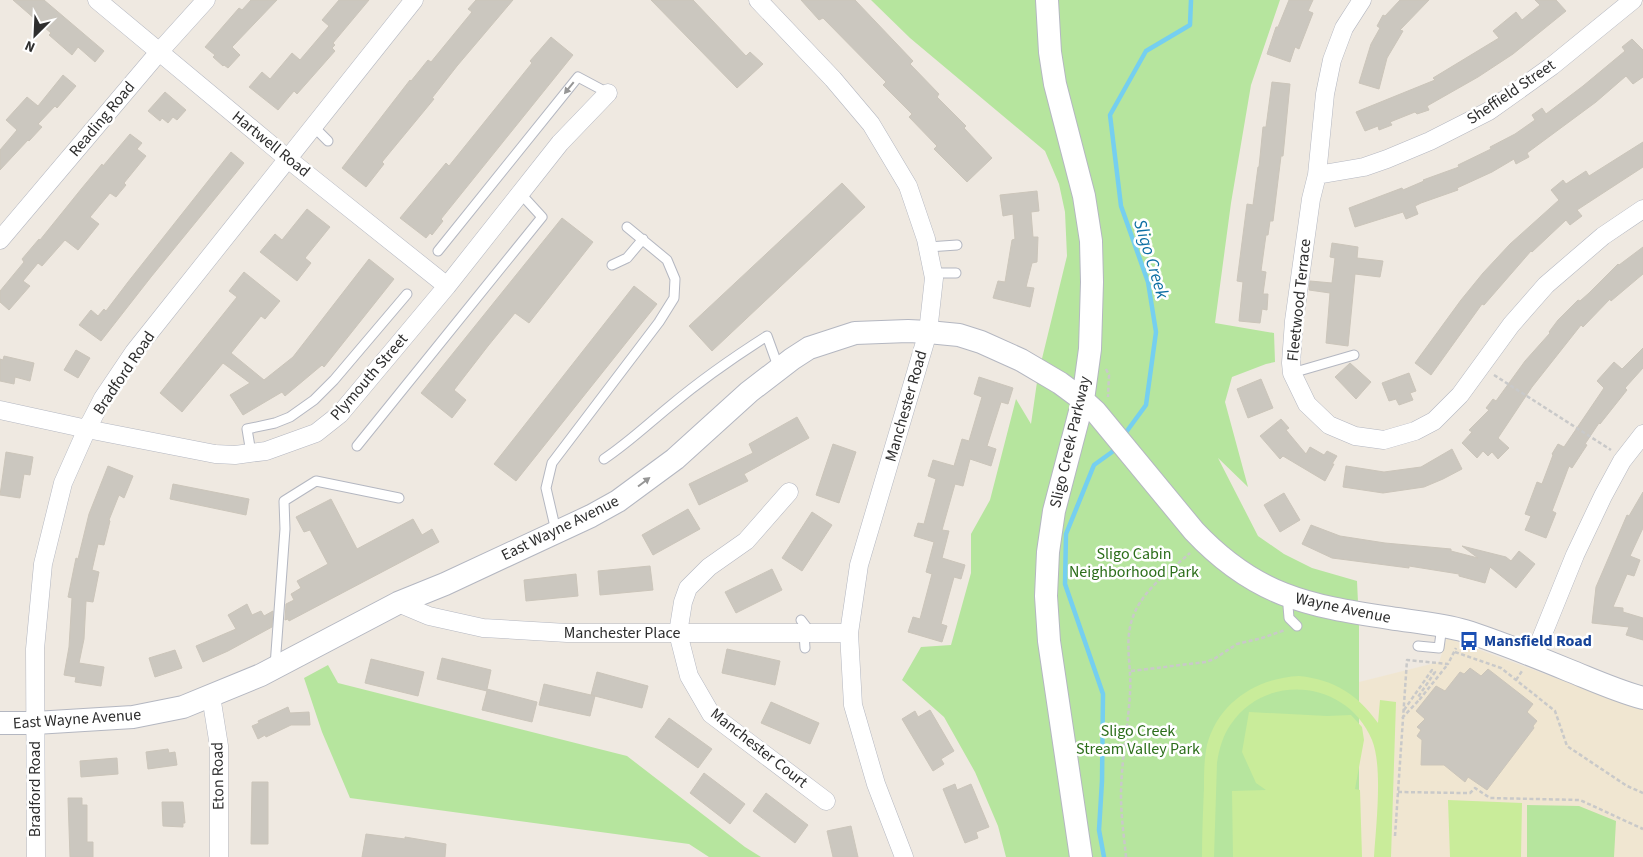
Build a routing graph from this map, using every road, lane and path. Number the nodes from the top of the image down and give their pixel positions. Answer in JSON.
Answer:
{"nodes":[{"id":1,"x":97,"y":0,"type":"edge"},
{"id":2,"x":206,"y":0,"type":"edge"},
{"id":3,"x":414,"y":0,"type":"edge"},
{"id":4,"x":758,"y":0,"type":"edge"},
{"id":5,"x":1048,"y":0,"type":"edge"},
{"id":6,"x":1362,"y":0,"type":"edge"},
{"id":7,"x":1633,"y":0,"type":"edge"},
{"id":8,"x":159,"y":52,"type":"junction"},
{"id":9,"x":608,"y":93,"type":"joint"},
{"id":10,"x":314,"y":127,"type":"junction"},
{"id":11,"x":328,"y":141,"type":"dead end"},
{"id":12,"x":288,"y":159,"type":"junction"},
{"id":13,"x":1317,"y":175,"type":"junction"},
{"id":14,"x":520,"y":193,"type":"junction"},
{"id":15,"x":1643,"y":209,"type":"edge"},
{"id":16,"x":627,"y":227,"type":"dead end"},
{"id":17,"x":643,"y":239,"type":"junction"},
{"id":18,"x":0,"y":240,"type":"edge"},
{"id":19,"x":957,"y":245,"type":"dead end"},
{"id":20,"x":928,"y":247,"type":"junction"},
{"id":21,"x":438,"y":251,"type":"dead end"},
{"id":22,"x":612,"y":265,"type":"dead end"},
{"id":23,"x":933,"y":273,"type":"junction"},
{"id":24,"x":956,"y":273,"type":"dead end"},
{"id":25,"x":447,"y":286,"type":"junction"},
{"id":26,"x":407,"y":294,"type":"dead end"},
{"id":27,"x":928,"y":332,"type":"junction"},
{"id":28,"x":1354,"y":355,"type":"dead end"},
{"id":29,"x":1481,"y":366,"type":"junction"},
{"id":30,"x":779,"y":369,"type":"junction"},
{"id":31,"x":1292,"y":373,"type":"junction"},
{"id":32,"x":1083,"y":400,"type":"junction"},
{"id":33,"x":0,"y":410,"type":"edge"},
{"id":34,"x":87,"y":429,"type":"junction"},
{"id":35,"x":1643,"y":434,"type":"edge"},
{"id":36,"x":357,"y":446,"type":"dead end"},
{"id":37,"x":1610,"y":450,"type":"dead end"},
{"id":38,"x":251,"y":453,"type":"junction"},
{"id":39,"x":604,"y":459,"type":"dead end"},
{"id":40,"x":789,"y":492,"type":"dead end"},
{"id":41,"x":399,"y":498,"type":"dead end"},
{"id":42,"x":556,"y":531,"type":"junction"},
{"id":43,"x":1190,"y":553,"type":"dead end"},
{"id":44,"x":1291,"y":598,"type":"junction"},
{"id":45,"x":398,"y":603,"type":"junction"},
{"id":46,"x":1296,"y":625,"type":"joint"},
{"id":47,"x":1442,"y":626,"type":"junction"},
{"id":48,"x":678,"y":633,"type":"junction"},
{"id":49,"x":849,"y":633,"type":"junction"},
{"id":50,"x":1418,"y":646,"type":"dead end"},
{"id":51,"x":1455,"y":652,"type":"dead end"},
{"id":52,"x":1534,"y":656,"type":"junction"},
{"id":53,"x":1407,"y":660,"type":"dead end"},
{"id":54,"x":1448,"y":664,"type":"dead end"},
{"id":55,"x":275,"y":668,"type":"junction"},
{"id":56,"x":1131,"y":671,"type":"junction"},
{"id":57,"x":211,"y":696,"type":"junction"},
{"id":58,"x":1643,"y":698,"type":"edge"},
{"id":59,"x":1420,"y":699,"type":"junction"},
{"id":60,"x":1402,"y":712,"type":"junction"},
{"id":61,"x":1402,"y":718,"type":"junction"},
{"id":62,"x":0,"y":723,"type":"edge"},
{"id":63,"x":35,"y":723,"type":"junction"},
{"id":64,"x":1398,"y":792,"type":"junction"},
{"id":65,"x":1643,"y":793,"type":"edge"},
{"id":66,"x":826,"y":801,"type":"dead end"},
{"id":67,"x":1643,"y":829,"type":"edge"},
{"id":68,"x":1395,"y":836,"type":"dead end"},
{"id":69,"x":36,"y":857,"type":"edge"},
{"id":70,"x":219,"y":857,"type":"edge"},
{"id":71,"x":904,"y":857,"type":"edge"},
{"id":72,"x":1081,"y":857,"type":"edge"},
{"id":73,"x":1126,"y":857,"type":"edge"}],
"edges":[{"from":1,"to":8,"type":"street","name":"Hartwell Road"},
{"from":2,"to":8,"type":"street","name":"Reading Road"},
{"from":3,"to":10,"type":"street","name":"Bradford Road"},
{"from":4,"to":20,"type":"street","name":"Manchester Road"},
{"from":5,"to":32,"type":"street","name":"Sligo Creek Parkway"},
{"from":6,"to":13,"type":"street","name":"Fleetwood Terrace"},
{"from":7,"to":13,"type":"street","name":"Sheffield Street"},
{"from":8,"to":12,"type":"street","name":"Hartwell Road"},
{"from":8,"to":18,"type":"street","name":"Reading Road"},
{"from":9,"to":14,"type":"street","name":"Plymouth Street"},
{"from":9,"to":21,"type":"lane","one_way":true},
{"from":10,"to":11,"type":"lane"},
{"from":10,"to":12,"type":"street","name":"Bradford Road"},
{"from":12,"to":25,"type":"street","name":"Hartwell Road"},
{"from":12,"to":34,"type":"street","name":"Bradford Road"},
{"from":13,"to":31,"type":"street","name":"Fleetwood Terrace"},
{"from":14,"to":25,"type":"street","name":"Plymouth Street"},
{"from":14,"to":36,"type":"lane"},
{"from":15,"to":29,"type":"street","name":"Fleetwood Terrace"},
{"from":16,"to":17,"type":"lane"},
{"from":17,"to":22,"type":"lane"},
{"from":17,"to":42,"type":"lane"},
{"from":19,"to":20,"type":"lane"},
{"from":20,"to":23,"type":"street","name":"Manchester Road"},
{"from":23,"to":24,"type":"lane"},
{"from":23,"to":27,"type":"street","name":"Manchester Road"},
{"from":25,"to":38,"type":"street","name":"Plymouth Street"},
{"from":26,"to":38,"type":"lane"},
{"from":27,"to":30,"type":"street","name":"East Wayne Avenue"},
{"from":27,"to":32,"type":"street","name":"East Wayne Avenue"},
{"from":27,"to":49,"type":"street","name":"Manchester Road"},
{"from":28,"to":31,"type":"lane"},
{"from":29,"to":31,"type":"street","name":"Fleetwood Terrace"},
{"from":29,"to":37,"type":"path"},
{"from":30,"to":39,"type":"lane"},
{"from":42,"to":30,"type":"street","name":"East Wayne Avenue","one_way":true},
{"from":32,"to":44,"type":"street","name":"Wayne Avenue"},
{"from":32,"to":72,"type":"street","name":"Sligo Creek Parkway"},
{"from":33,"to":34,"type":"street","name":"Plymouth Street"},
{"from":34,"to":38,"type":"street","name":"Plymouth Street"},
{"from":34,"to":63,"type":"street","name":"Bradford Road"},
{"from":35,"to":52,"type":"street"},
{"from":40,"to":48,"type":"street"},
{"from":41,"to":55,"type":"lane"},
{"from":42,"to":45,"type":"street","name":"East Wayne Avenue"},
{"from":43,"to":56,"type":"path"},
{"from":44,"to":46,"type":"lane"},
{"from":44,"to":47,"type":"street","name":"Wayne Avenue"},
{"from":45,"to":48,"type":"street","name":"Manchester Place"},
{"from":45,"to":55,"type":"street","name":"East Wayne Avenue"},
{"from":46,"to":56,"type":"path"},
{"from":47,"to":50,"type":"lane"},
{"from":47,"to":52,"type":"street","name":"Wayne Avenue"},
{"from":48,"to":49,"type":"street","name":"Manchester Place"},
{"from":48,"to":66,"type":"street","name":"Manchester Court"},
{"from":49,"to":71,"type":"street","name":"Manchester Road"},
{"from":51,"to":65,"type":"path"},
{"from":52,"to":58,"type":"street","name":"Wayne Avenue"},
{"from":53,"to":60,"type":"path"},
{"from":54,"to":59,"type":"path"},
{"from":55,"to":57,"type":"street","name":"East Wayne Avenue"},
{"from":56,"to":73,"type":"path"},
{"from":57,"to":63,"type":"street","name":"East Wayne Avenue"},
{"from":57,"to":70,"type":"street","name":"Eton Road"},
{"from":59,"to":60,"type":"path"},
{"from":59,"to":61,"type":"path"},
{"from":60,"to":61,"type":"path"},
{"from":61,"to":64,"type":"path"},
{"from":62,"to":63,"type":"street","name":"East Wayne Avenue"},
{"from":63,"to":69,"type":"street","name":"Bradford Road"},
{"from":64,"to":67,"type":"path"},
{"from":64,"to":68,"type":"path"}]}
